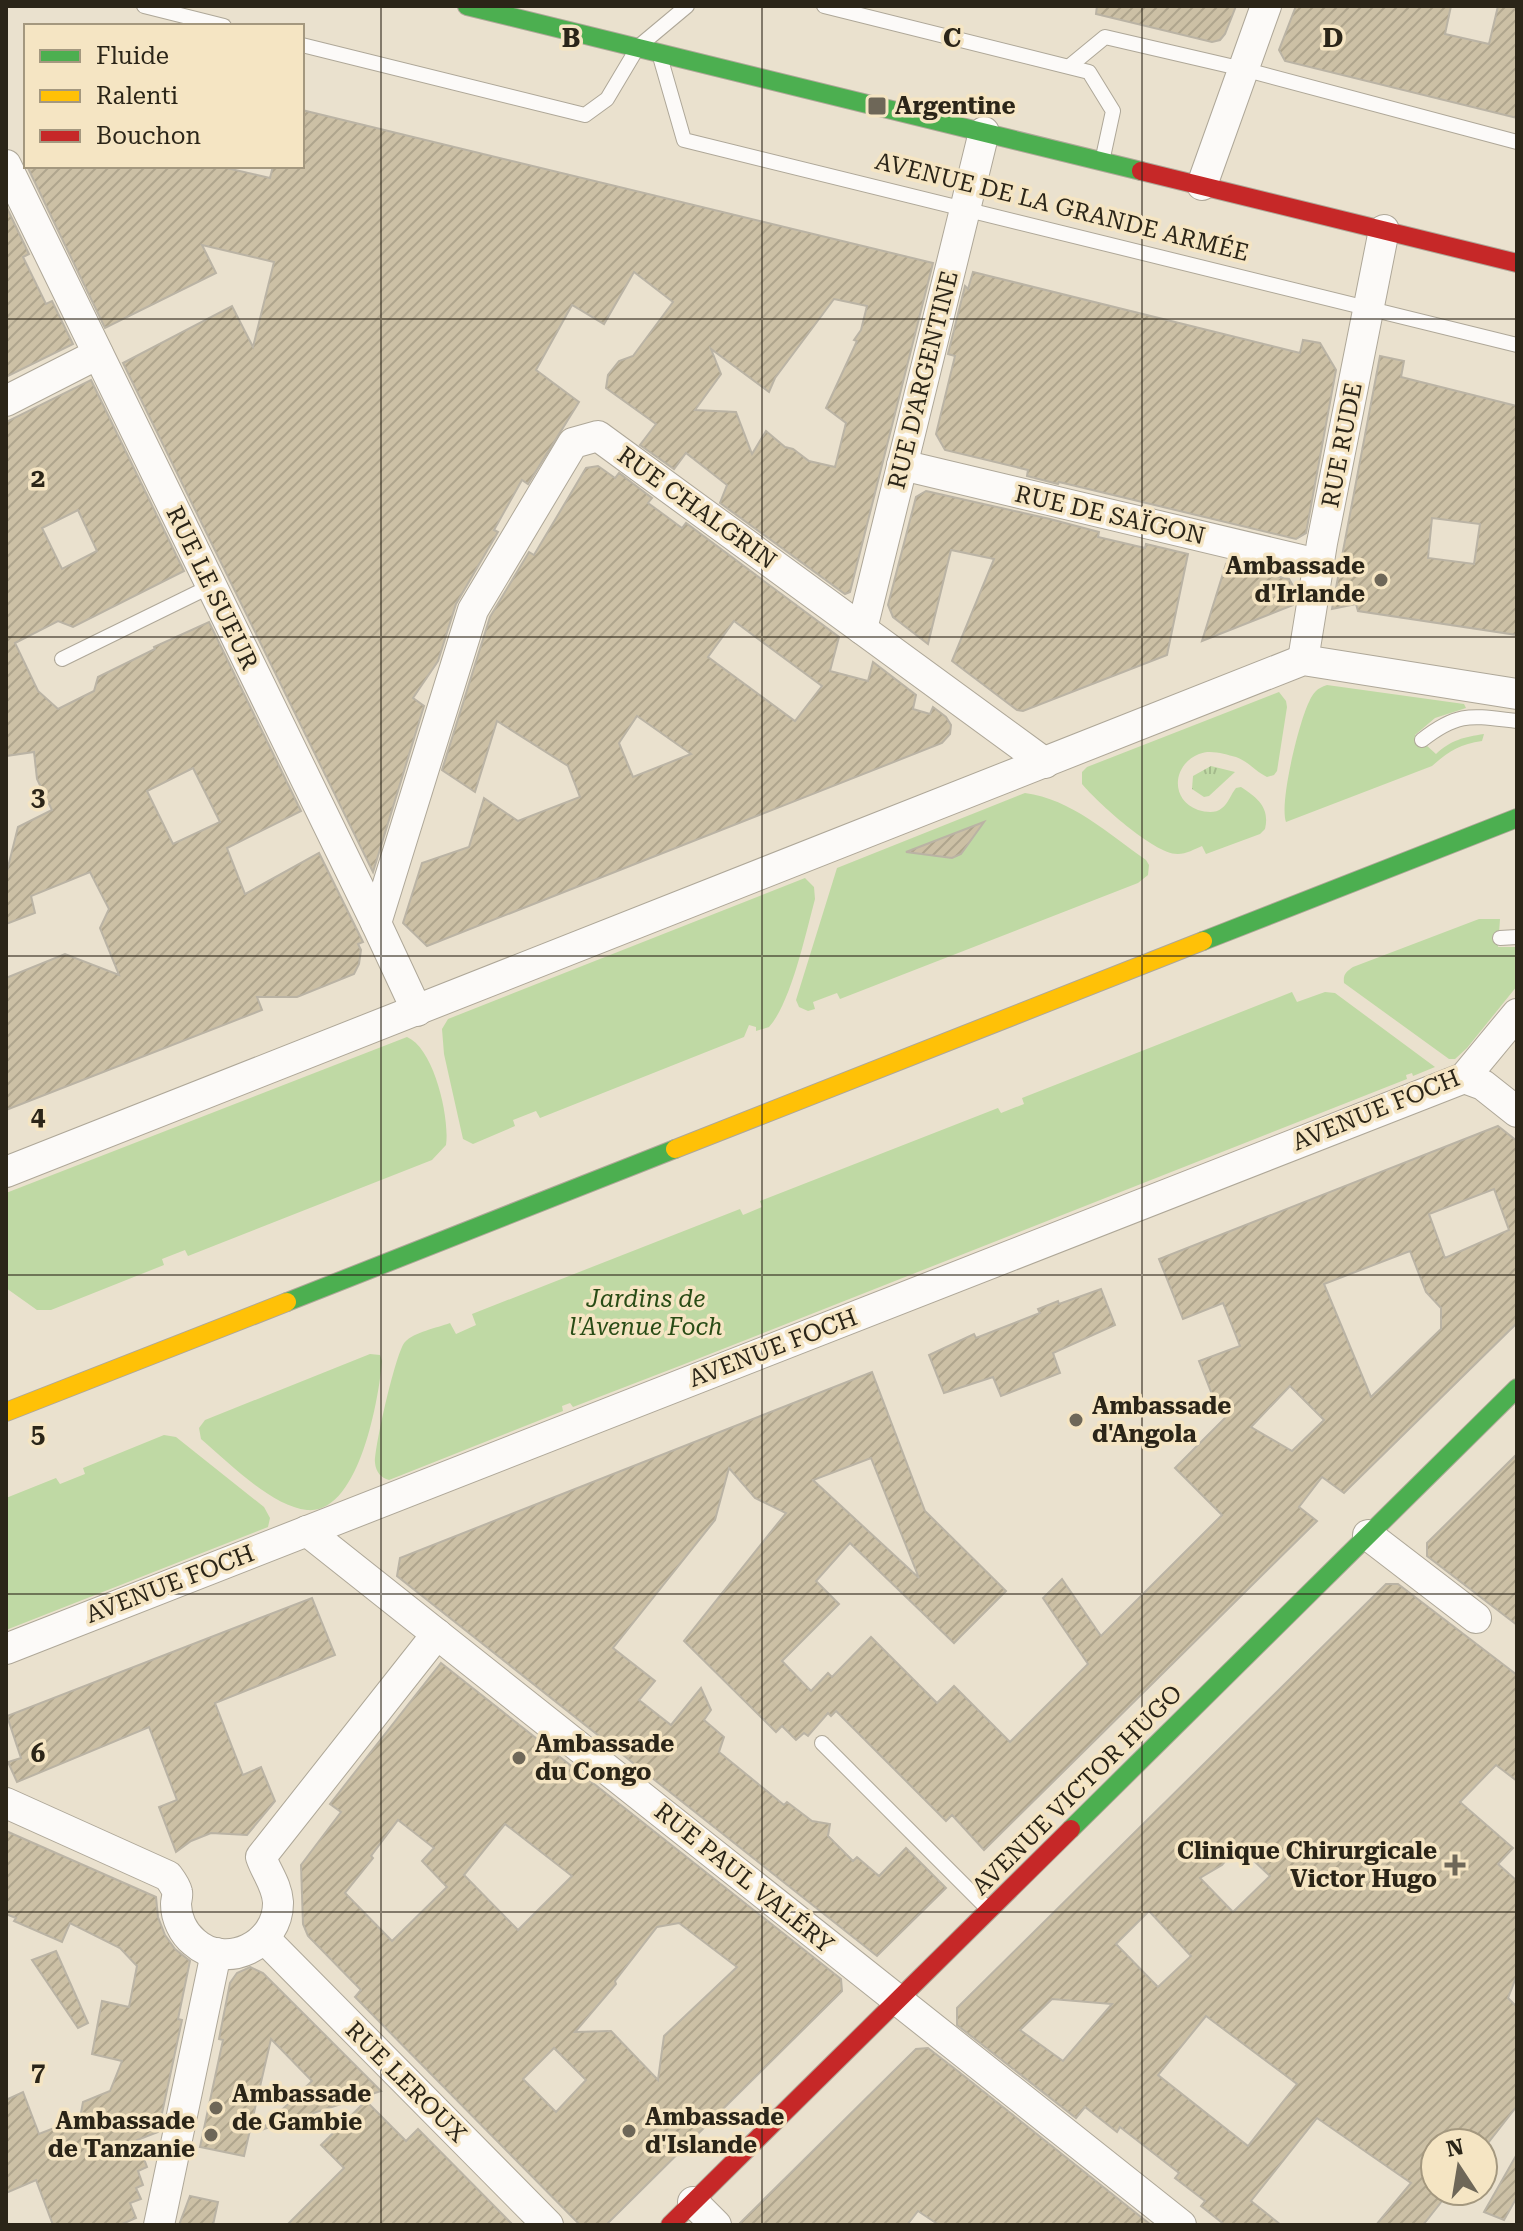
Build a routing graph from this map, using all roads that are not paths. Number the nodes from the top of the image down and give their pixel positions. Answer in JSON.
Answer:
{"nodes":[{"id":1,"x":144,"y":6,"type":"edge"},
{"id":2,"x":467,"y":6,"type":"edge"},
{"id":3,"x":687,"y":6,"type":"edge"},
{"id":4,"x":824,"y":6,"type":"edge"},
{"id":5,"x":1266,"y":6,"type":"edge"},
{"id":6,"x":514,"y":10,"type":"edge"},
{"id":7,"x":216,"y":24,"type":"edge"},
{"id":8,"x":304,"y":45,"type":"edge"},
{"id":9,"x":638,"y":47,"type":"junction"},
{"id":10,"x":659,"y":52,"type":"junction"},
{"id":11,"x":1071,"y":65,"type":"junction"},
{"id":12,"x":1243,"y":69,"type":"junction"},
{"id":13,"x":984,"y":132,"type":"junction"},
{"id":14,"x":1517,"y":142,"type":"edge"},
{"id":15,"x":1102,"y":162,"type":"junction"},
{"id":16,"x":6,"y":165,"type":"edge"},
{"id":17,"x":1202,"y":185,"type":"junction"},
{"id":18,"x":966,"y":208,"type":"junction"},
{"id":19,"x":1384,"y":230,"type":"junction"},
{"id":20,"x":1517,"y":263,"type":"edge"},
{"id":21,"x":1368,"y":307,"type":"junction"},
{"id":22,"x":1517,"y":345,"type":"edge"},
{"id":23,"x":98,"y":354,"type":"junction"},
{"id":24,"x":6,"y":401,"type":"edge"},
{"id":25,"x":902,"y":465,"type":"junction"},
{"id":26,"x":1318,"y":564,"type":"junction"},
{"id":27,"x":211,"y":586,"type":"junction"},
{"id":28,"x":862,"y":629,"type":"junction"},
{"id":29,"x":62,"y":659,"type":"dead end"},
{"id":30,"x":1303,"y":660,"type":"junction"},
{"id":31,"x":1517,"y":694,"type":"edge"},
{"id":32,"x":1517,"y":721,"type":"edge"},
{"id":33,"x":1422,"y":740,"type":"dead end"},
{"id":34,"x":1045,"y":763,"type":"junction"},
{"id":35,"x":1517,"y":818,"type":"edge"},
{"id":36,"x":376,"y":923,"type":"junction"},
{"id":37,"x":1517,"y":937,"type":"edge"},
{"id":38,"x":1500,"y":938,"type":"dead end"},
{"id":39,"x":417,"y":1011,"type":"junction"},
{"id":40,"x":1517,"y":1014,"type":"edge"},
{"id":41,"x":1464,"y":1078,"type":"junction"},
{"id":42,"x":1517,"y":1112,"type":"edge"},
{"id":43,"x":6,"y":1172,"type":"edge"},
{"id":44,"x":1517,"y":1388,"type":"edge"},
{"id":45,"x":6,"y":1412,"type":"edge"},
{"id":46,"x":307,"y":1531,"type":"junction"},
{"id":47,"x":1368,"y":1535,"type":"junction"},
{"id":48,"x":1476,"y":1618,"type":"dead end"},
{"id":49,"x":437,"y":1634,"type":"junction"},
{"id":50,"x":6,"y":1649,"type":"edge"},
{"id":51,"x":822,"y":1743,"type":"dead end"},
{"id":52,"x":6,"y":1803,"type":"edge"},
{"id":53,"x":989,"y":1910,"type":"junction"},
{"id":54,"x":264,"y":1938,"type":"junction"},
{"id":55,"x":216,"y":1953,"type":"junction"},
{"id":56,"x":898,"y":2001,"type":"junction"},
{"id":57,"x":693,"y":2202,"type":"junction"},
{"id":58,"x":1179,"y":2224,"type":"edge"},
{"id":59,"x":159,"y":2225,"type":"edge"},
{"id":60,"x":548,"y":2225,"type":"edge"},
{"id":61,"x":670,"y":2225,"type":"edge"},
{"id":62,"x":716,"y":2225,"type":"edge"}],
"edges":[{"from":1,"to":7,"type":"lane"},
{"from":2,"to":6,"type":"main road"},
{"from":3,"to":9,"type":"lane"},
{"from":4,"to":11,"type":"lane"},
{"from":5,"to":12,"type":"street"},
{"from":6,"to":9,"type":"main road"},
{"from":8,"to":9,"type":"lane"},
{"from":9,"to":10,"type":"main road"},
{"from":10,"to":13,"type":"main road"},
{"from":10,"to":18,"type":"lane","name":"AVENUE DE LA GRANDE ARMÉE"},
{"from":11,"to":12,"type":"lane"},
{"from":11,"to":15,"type":"lane"},
{"from":12,"to":14,"type":"lane"},
{"from":12,"to":17,"type":"street"},
{"from":13,"to":15,"type":"main road"},
{"from":13,"to":18,"type":"street","name":"RUE D'ARGENTINE"},
{"from":15,"to":17,"type":"main road"},
{"from":16,"to":23,"type":"street","name":"RUE LE SUEUR"},
{"from":17,"to":19,"type":"main road"},
{"from":18,"to":21,"type":"lane","name":"AVENUE DE LA GRANDE ARMÉE"},
{"from":18,"to":25,"type":"street","name":"RUE D'ARGENTINE"},
{"from":19,"to":20,"type":"main road"},
{"from":19,"to":21,"type":"street","name":"RUE RUDE"},
{"from":21,"to":22,"type":"lane","name":"AVENUE DE LA GRANDE ARMÉE"},
{"from":21,"to":26,"type":"street","name":"RUE RUDE"},
{"from":23,"to":24,"type":"street"},
{"from":23,"to":27,"type":"street","name":"RUE LE SUEUR"},
{"from":25,"to":26,"type":"street","name":"RUE DE SAÏGON"},
{"from":25,"to":28,"type":"street","name":"RUE D'ARGENTINE"},
{"from":26,"to":30,"type":"street","name":"RUE RUDE"},
{"from":27,"to":29,"type":"lane"},
{"from":27,"to":36,"type":"street","name":"RUE LE SUEUR"},
{"from":28,"to":34,"type":"street","name":"RUE CHALGRIN"},
{"from":28,"to":36,"type":"street","name":"RUE CHALGRIN"},
{"from":30,"to":31,"type":"street"},
{"from":30,"to":34,"type":"street"},
{"from":32,"to":33,"type":"lane"},
{"from":34,"to":39,"type":"street"},
{"from":35,"to":45,"type":"main road"},
{"from":36,"to":39,"type":"street","name":"RUE LE SUEUR"},
{"from":37,"to":38,"type":"lane"},
{"from":39,"to":43,"type":"street"},
{"from":40,"to":41,"type":"street","name":"AVENUE FOCH"},
{"from":41,"to":42,"type":"street"},
{"from":41,"to":46,"type":"street","name":"AVENUE FOCH"},
{"from":44,"to":47,"type":"main road","name":"AVENUE VICTOR HUGO"},
{"from":46,"to":49,"type":"street","name":"RUE PAUL VALÉRY"},
{"from":46,"to":50,"type":"street","name":"AVENUE FOCH"},
{"from":47,"to":48,"type":"street"},
{"from":47,"to":53,"type":"main road","name":"AVENUE VICTOR HUGO"},
{"from":49,"to":54,"type":"street"},
{"from":49,"to":56,"type":"street","name":"RUE PAUL VALÉRY"},
{"from":51,"to":53,"type":"lane"},
{"from":52,"to":55,"type":"street"},
{"from":53,"to":56,"type":"main road","name":"AVENUE VICTOR HUGO"},
{"from":54,"to":55,"type":"street"},
{"from":54,"to":60,"type":"street","name":"RUE LEROUX"},
{"from":55,"to":59,"type":"street"},
{"from":56,"to":57,"type":"main road","name":"AVENUE VICTOR HUGO"},
{"from":56,"to":58,"type":"street","name":"RUE PAUL VALÉRY"},
{"from":57,"to":61,"type":"main road","name":"AVENUE VICTOR HUGO"},
{"from":57,"to":62,"type":"street"}]}
